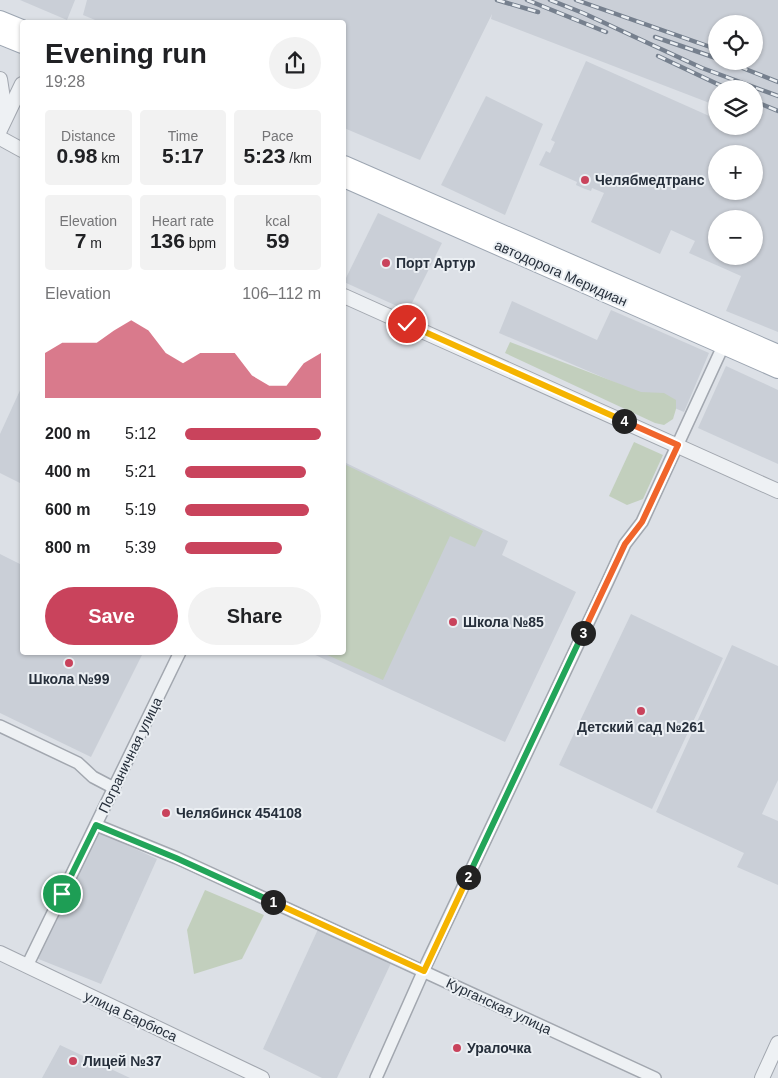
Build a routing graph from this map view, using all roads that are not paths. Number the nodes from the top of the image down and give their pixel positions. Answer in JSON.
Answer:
{"nodes":[{"id":1,"x":0,"y":20,"type":"edge"},
{"id":2,"x":20,"y":28,"type":"edge"},
{"id":3,"x":0,"y":35,"type":"edge"},
{"id":4,"x":20,"y":43,"type":"edge"},
{"id":5,"x":0,"y":78,"type":"edge"},
{"id":6,"x":20,"y":89,"type":"edge"},
{"id":7,"x":1,"y":132,"type":"edge"},
{"id":8,"x":20,"y":148,"type":"edge"},
{"id":9,"x":346,"y":165,"type":"edge"},
{"id":10,"x":346,"y":179,"type":"edge"},
{"id":11,"x":346,"y":300,"type":"edge"},
{"id":12,"x":724,"y":344,"type":"junction"},
{"id":13,"x":778,"y":354,"type":"edge"},
{"id":14,"x":778,"y":369,"type":"edge"},
{"id":15,"x":678,"y":445,"type":"junction"},
{"id":16,"x":778,"y":490,"type":"edge"},
{"id":17,"x":179,"y":655,"type":"edge"},
{"id":18,"x":0,"y":726,"type":"edge"},
{"id":19,"x":114,"y":788,"type":"junction"},
{"id":20,"x":96,"y":825,"type":"junction"},
{"id":21,"x":0,"y":953,"type":"edge"},
{"id":22,"x":27,"y":966,"type":"junction"},
{"id":23,"x":424,"y":971,"type":"junction"},
{"id":24,"x":778,"y":1043,"type":"edge"},
{"id":25,"x":262,"y":1078,"type":"edge"},
{"id":26,"x":376,"y":1078,"type":"edge"},
{"id":27,"x":655,"y":1078,"type":"edge"},
{"id":28,"x":762,"y":1078,"type":"edge"}],
"edges":[{"from":1,"to":2,"type":"main road"},
{"from":3,"to":4,"type":"main road"},
{"from":5,"to":7,"type":"street"},
{"from":6,"to":7,"type":"street"},
{"from":7,"to":8,"type":"street"},
{"from":9,"to":13,"type":"main road","name":"автодорога Меридиан"},
{"from":10,"to":12,"type":"main road","name":"автодорога Меридиан"},
{"from":11,"to":15,"type":"street"},
{"from":12,"to":14,"type":"main road","name":"автодорога Меридиан"},
{"from":12,"to":15,"type":"street"},
{"from":15,"to":16,"type":"street"},
{"from":15,"to":23,"type":"street"},
{"from":17,"to":19,"type":"street","name":"Пограничная улица"},
{"from":18,"to":19,"type":"street"},
{"from":19,"to":20,"type":"street","name":"Пограничная улица"},
{"from":20,"to":22,"type":"street","name":"Пограничная улица"},
{"from":20,"to":23,"type":"street","name":"Курганская улица"},
{"from":21,"to":22,"type":"street","name":"улица Барбюса"},
{"from":22,"to":25,"type":"street","name":"улица Барбюса"},
{"from":23,"to":26,"type":"street"},
{"from":23,"to":27,"type":"street","name":"Курганская улица"},
{"from":24,"to":28,"type":"street"}]}
